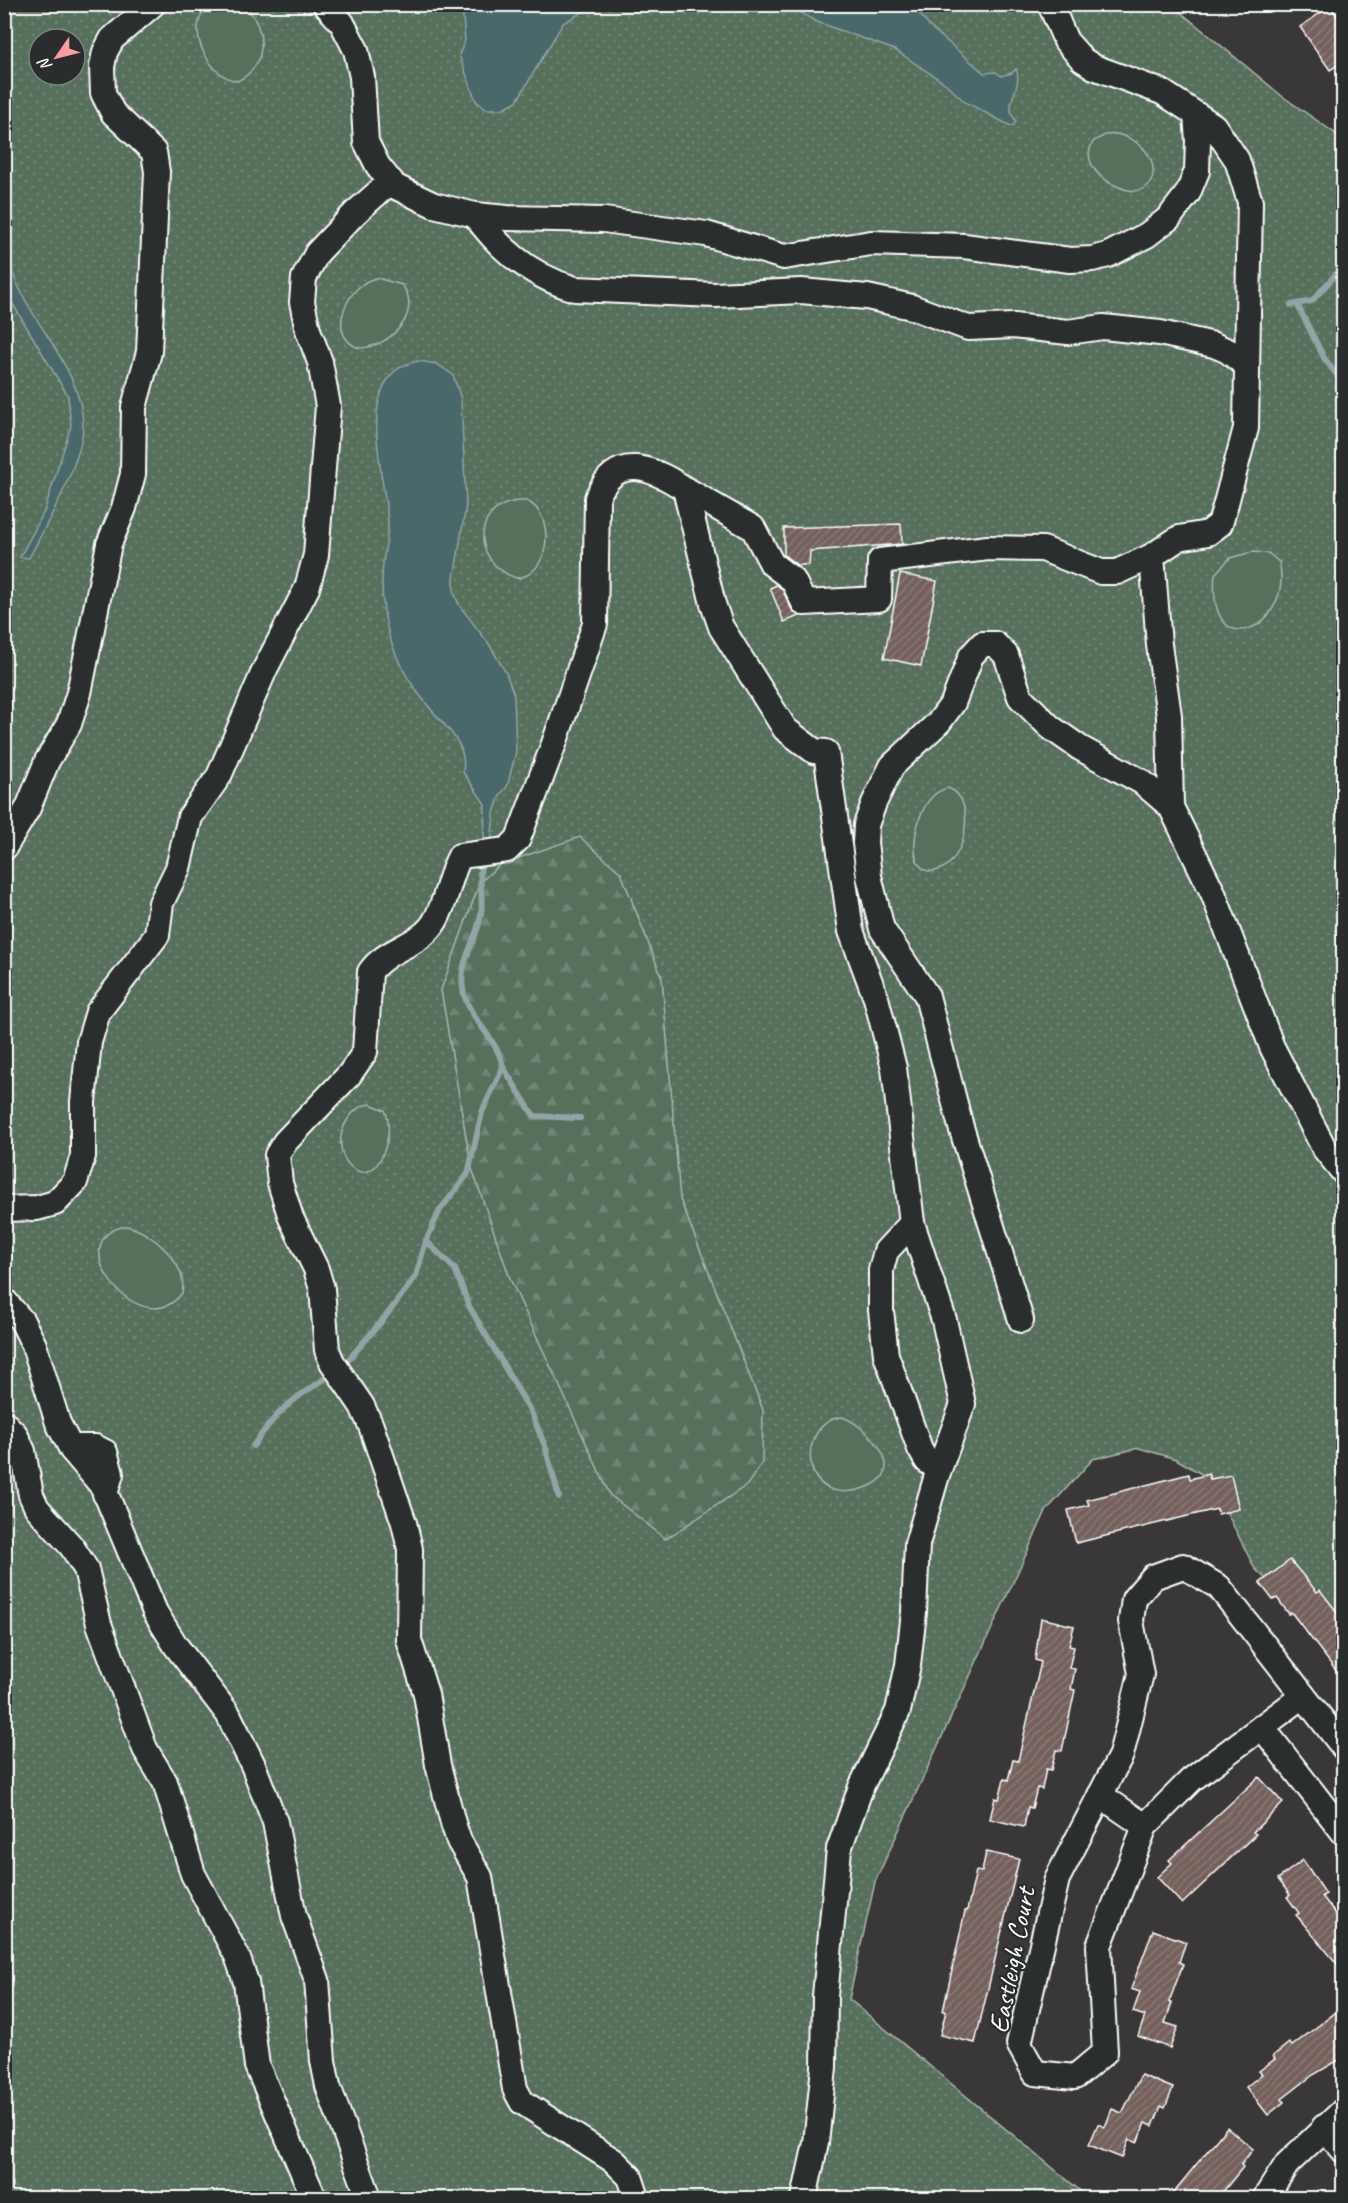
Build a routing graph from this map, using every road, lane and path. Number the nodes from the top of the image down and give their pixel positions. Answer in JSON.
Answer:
{"nodes":[{"id":1,"x":153,"y":4,"type":"edge"},
{"id":2,"x":325,"y":4,"type":"edge"},
{"id":3,"x":1050,"y":4,"type":"edge"},
{"id":4,"x":1196,"y":115,"type":"junction"},
{"id":5,"x":391,"y":181,"type":"junction"},
{"id":6,"x":475,"y":215,"type":"junction"},
{"id":7,"x":1247,"y":366,"type":"junction"},
{"id":8,"x":685,"y":489,"type":"junction"},
{"id":9,"x":1152,"y":556,"type":"junction"},
{"id":10,"x":1171,"y":807,"type":"junction"},
{"id":11,"x":4,"y":848,"type":"edge"},
{"id":12,"x":1344,"y":1173,"type":"edge"},
{"id":13,"x":4,"y":1209,"type":"edge"},
{"id":14,"x":912,"y":1223,"type":"junction"},
{"id":15,"x":4,"y":1300,"type":"edge"},
{"id":16,"x":1021,"y":1320,"type":"dead end"},
{"id":17,"x":4,"y":1423,"type":"edge"},
{"id":18,"x":939,"y":1469,"type":"junction"},
{"id":19,"x":1304,"y":1696,"type":"junction"},
{"id":20,"x":1262,"y":1727,"type":"junction"},
{"id":21,"x":1344,"y":1748,"type":"edge"},
{"id":22,"x":1100,"y":1795,"type":"junction"},
{"id":23,"x":1145,"y":1826,"type":"junction"},
{"id":24,"x":1344,"y":1833,"type":"edge"},
{"id":25,"x":1344,"y":2110,"type":"edge"},
{"id":26,"x":1324,"y":2127,"type":"junction"},
{"id":27,"x":1344,"y":2151,"type":"edge"},
{"id":28,"x":314,"y":2199,"type":"edge"},
{"id":29,"x":369,"y":2199,"type":"edge"},
{"id":30,"x":638,"y":2199,"type":"edge"},
{"id":31,"x":804,"y":2199,"type":"edge"},
{"id":32,"x":1265,"y":2199,"type":"edge"}],
"edges":[{"from":1,"to":11,"type":"street"},
{"from":2,"to":5,"type":"street"},
{"from":3,"to":4,"type":"street"},
{"from":4,"to":6,"type":"street"},
{"from":4,"to":7,"type":"street"},
{"from":5,"to":6,"type":"street"},
{"from":5,"to":13,"type":"street"},
{"from":6,"to":7,"type":"street"},
{"from":7,"to":9,"type":"street"},
{"from":8,"to":9,"type":"street"},
{"from":8,"to":14,"type":"street"},
{"from":8,"to":30,"type":"street"},
{"from":9,"to":10,"type":"street"},
{"from":10,"to":12,"type":"street"},
{"from":10,"to":16,"type":"street"},
{"from":14,"to":18,"type":"street"},
{"from":14,"to":18,"type":"street"},
{"from":15,"to":29,"type":"street"},
{"from":17,"to":28,"type":"street"},
{"from":18,"to":31,"type":"street"},
{"from":19,"to":20,"type":"street","name":"Eastleigh Court"},
{"from":19,"to":21,"type":"street"},
{"from":19,"to":22,"type":"street","name":"Eastleigh Court"},
{"from":20,"to":23,"type":"street","name":"Eastleigh Court"},
{"from":20,"to":24,"type":"street"},
{"from":22,"to":23,"type":"street"},
{"from":22,"to":23,"type":"street","name":"Eastleigh Court"},
{"from":25,"to":26,"type":"street"},
{"from":26,"to":27,"type":"street"},
{"from":26,"to":32,"type":"street"}]}
